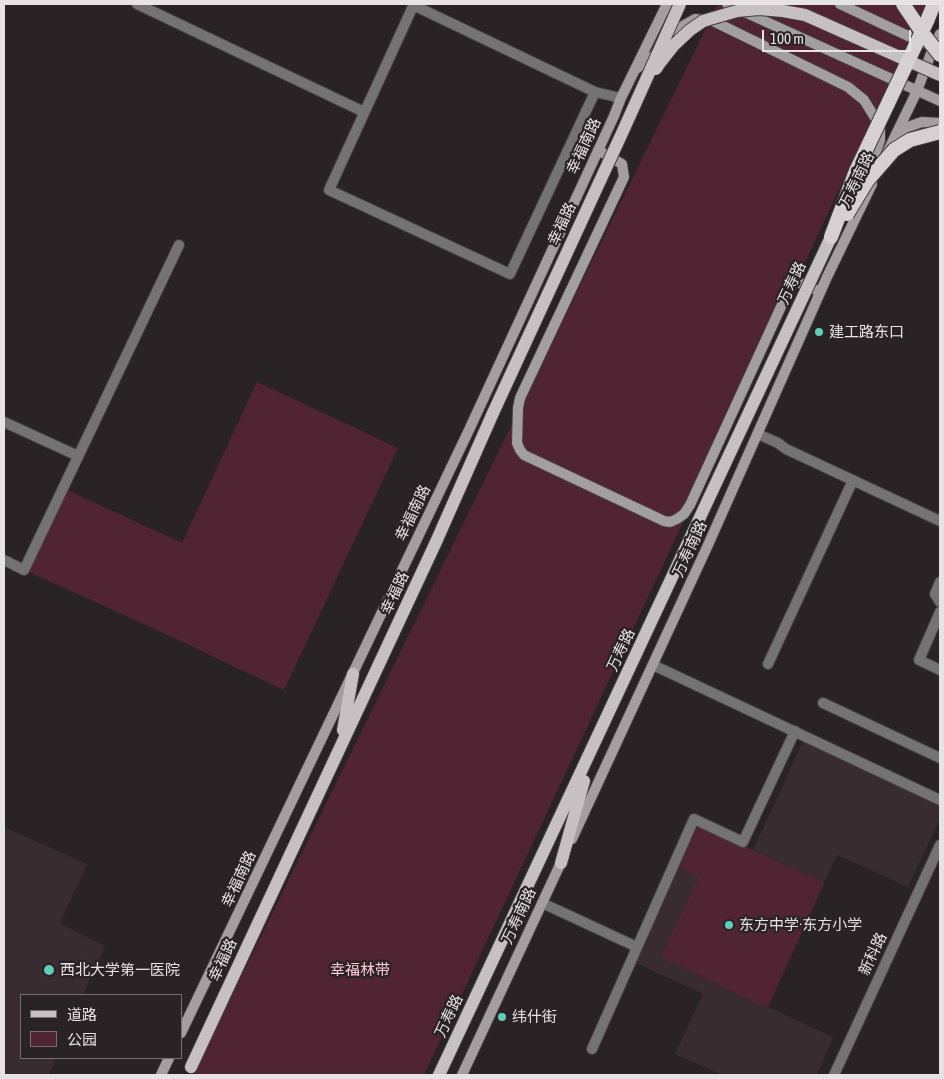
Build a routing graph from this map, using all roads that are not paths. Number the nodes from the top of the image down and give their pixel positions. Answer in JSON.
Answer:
{"nodes":[{"id":1,"x":137,"y":4,"type":"edge"},
{"id":2,"x":414,"y":4,"type":"edge"},
{"id":3,"x":667,"y":4,"type":"edge"},
{"id":4,"x":680,"y":4,"type":"edge"},
{"id":5,"x":727,"y":4,"type":"edge"},
{"id":6,"x":840,"y":4,"type":"edge"},
{"id":7,"x":901,"y":4,"type":"edge"},
{"id":8,"x":933,"y":4,"type":"edge"},
{"id":9,"x":940,"y":14,"type":"edge"},
{"id":10,"x":940,"y":34,"type":"edge"},
{"id":11,"x":938,"y":51,"type":"edge"},
{"id":12,"x":635,"y":70,"type":"junction"},
{"id":13,"x":940,"y":75,"type":"edge"},
{"id":14,"x":917,"y":91,"type":"junction"},
{"id":15,"x":595,"y":92,"type":"junction"},
{"id":16,"x":620,"y":98,"type":"junction"},
{"id":17,"x":940,"y":101,"type":"edge"},
{"id":18,"x":364,"y":112,"type":"junction"},
{"id":19,"x":940,"y":123,"type":"edge"},
{"id":20,"x":623,"y":131,"type":"junction"},
{"id":21,"x":940,"y":132,"type":"edge"},
{"id":22,"x":894,"y":138,"type":"junction"},
{"id":23,"x":598,"y":150,"type":"junction"},
{"id":24,"x":868,"y":193,"type":"junction"},
{"id":25,"x":831,"y":237,"type":"junction"},
{"id":26,"x":179,"y":245,"type":"dead end"},
{"id":27,"x":820,"y":292,"type":"junction"},
{"id":28,"x":4,"y":422,"type":"edge"},
{"id":29,"x":758,"y":434,"type":"junction"},
{"id":30,"x":78,"y":456,"type":"junction"},
{"id":31,"x":853,"y":480,"type":"junction"},
{"id":32,"x":940,"y":521,"type":"edge"},
{"id":33,"x":4,"y":560,"type":"edge"},
{"id":34,"x":940,"y":582,"type":"edge"},
{"id":35,"x":940,"y":602,"type":"edge"},
{"id":36,"x":940,"y":612,"type":"edge"},
{"id":37,"x":768,"y":664,"type":"dead end"},
{"id":38,"x":653,"y":665,"type":"junction"},
{"id":39,"x":940,"y":670,"type":"edge"},
{"id":40,"x":353,"y":674,"type":"junction"},
{"id":41,"x":823,"y":703,"type":"dead end"},
{"id":42,"x":795,"y":731,"type":"junction"},
{"id":43,"x":594,"y":745,"type":"junction"},
{"id":44,"x":341,"y":746,"type":"junction"},
{"id":45,"x":940,"y":758,"type":"edge"},
{"id":46,"x":940,"y":800,"type":"edge"},
{"id":47,"x":940,"y":845,"type":"edge"},
{"id":48,"x":561,"y":863,"type":"junction"},
{"id":49,"x":542,"y":903,"type":"junction"},
{"id":50,"x":637,"y":947,"type":"junction"},
{"id":51,"x":182,"y":1031,"type":"edge"},
{"id":52,"x":592,"y":1049,"type":"dead end"},
{"id":53,"x":169,"y":1059,"type":"edge"},
{"id":54,"x":191,"y":1067,"type":"dead end"},
{"id":55,"x":161,"y":1075,"type":"edge"},
{"id":56,"x":439,"y":1075,"type":"edge"},
{"id":57,"x":462,"y":1075,"type":"edge"},
{"id":58,"x":834,"y":1075,"type":"edge"}],
"edges":[{"from":1,"to":18,"type":"street"},
{"from":2,"to":15,"type":"street"},
{"from":2,"to":18,"type":"street"},
{"from":3,"to":12,"type":"main road","name":"幸福南路"},
{"from":4,"to":20,"type":"main road","bridge":true},
{"from":5,"to":14,"type":"main road"},
{"from":6,"to":11,"type":"main road"},
{"from":7,"to":11,"type":"highway","bridge":true},
{"from":8,"to":9,"type":"highway","bridge":true},
{"from":8,"to":25,"type":"highway","bridge":true},
{"from":10,"to":11,"type":"main road","name":"万寿南路"},
{"from":11,"to":14,"type":"main road","name":"万寿南路"},
{"from":12,"to":16,"type":"main road","name":"幸福南路"},
{"from":12,"to":24,"type":"main road"},
{"from":13,"to":20,"type":"main road","bridge":true},
{"from":14,"to":17,"type":"main road"},
{"from":14,"to":22,"type":"main road","name":"万寿南路"},
{"from":15,"to":16,"type":"street"},
{"from":15,"to":18,"type":"street"},
{"from":16,"to":23,"type":"main road","name":"幸福南路"},
{"from":19,"to":22,"type":"main road"},
{"from":20,"to":44,"type":"main road","name":"幸福路","bridge":true},
{"from":21,"to":25,"type":"highway","bridge":true},
{"from":22,"to":24,"type":"main road","name":"万寿南路"},
{"from":23,"to":27,"type":"main road"},
{"from":23,"to":40,"type":"main road","name":"幸福南路"},
{"from":24,"to":27,"type":"main road","name":"万寿南路"},
{"from":25,"to":43,"type":"main road","name":"万寿路","bridge":true},
{"from":26,"to":30,"type":"street"},
{"from":27,"to":29,"type":"main road","name":"万寿南路"},
{"from":28,"to":30,"type":"street"},
{"from":29,"to":31,"type":"street"},
{"from":29,"to":38,"type":"main road","name":"万寿南路"},
{"from":30,"to":33,"type":"street"},
{"from":31,"to":32,"type":"street"},
{"from":31,"to":37,"type":"street"},
{"from":34,"to":35,"type":"street"},
{"from":36,"to":39,"type":"street"},
{"from":38,"to":42,"type":"street"},
{"from":38,"to":48,"type":"main road","name":"万寿南路"},
{"from":40,"to":44,"type":"main road"},
{"from":40,"to":51,"type":"main road","name":"幸福南路"},
{"from":41,"to":45,"type":"street"},
{"from":42,"to":46,"type":"street"},
{"from":42,"to":50,"type":"street"},
{"from":43,"to":48,"type":"main road"},
{"from":43,"to":56,"type":"main road","name":"万寿路"},
{"from":44,"to":54,"type":"main road","name":"幸福路"},
{"from":47,"to":58,"type":"street","name":"新科路"},
{"from":48,"to":49,"type":"main road","name":"万寿南路"},
{"from":49,"to":50,"type":"street"},
{"from":49,"to":57,"type":"main road","name":"万寿南路"},
{"from":50,"to":52,"type":"street"},
{"from":53,"to":55,"type":"main road"}]}
